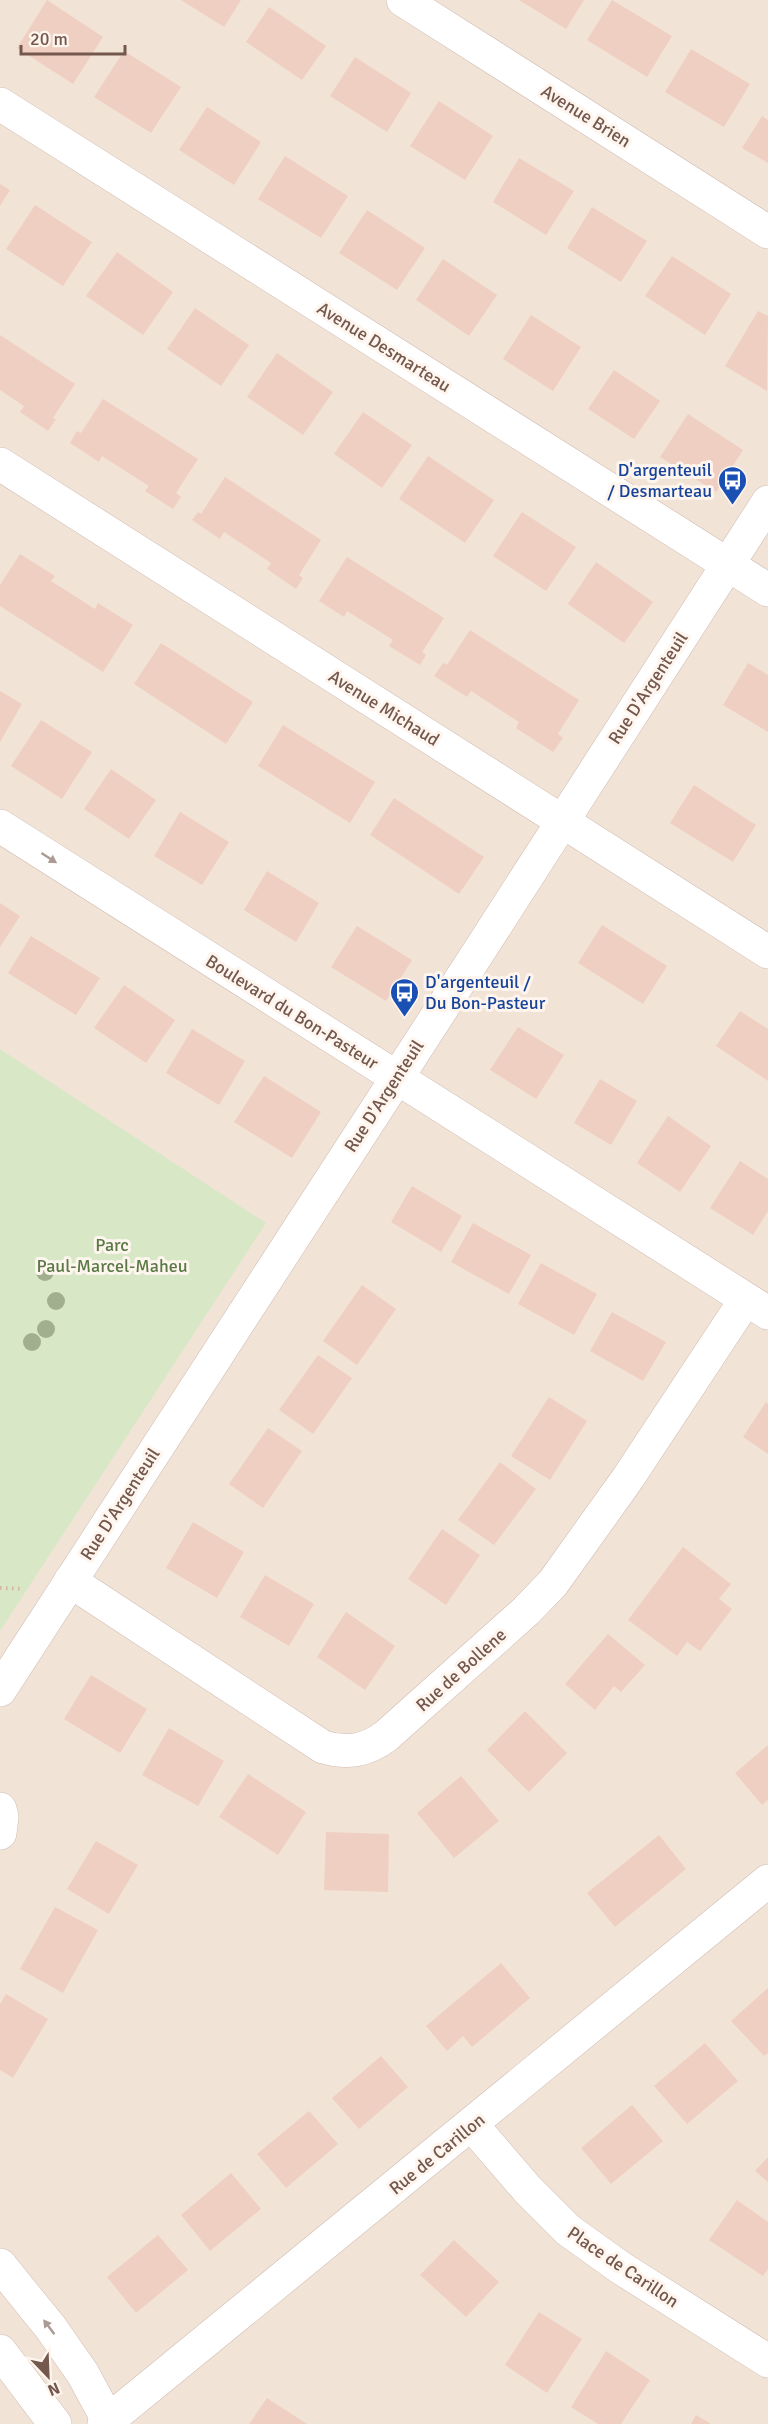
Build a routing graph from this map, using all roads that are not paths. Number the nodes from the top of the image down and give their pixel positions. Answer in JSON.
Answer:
{"nodes":[{"id":1,"x":403,"y":0,"type":"edge"},
{"id":2,"x":0,"y":104,"type":"edge"},
{"id":3,"x":768,"y":232,"type":"edge"},
{"id":4,"x":0,"y":464,"type":"edge"},
{"id":5,"x":768,"y":502,"type":"edge"},
{"id":6,"x":728,"y":564,"type":"junction"},
{"id":7,"x":768,"y":590,"type":"edge"},
{"id":8,"x":563,"y":822,"type":"junction"},
{"id":9,"x":0,"y":826,"type":"edge"},
{"id":10,"x":768,"y":952,"type":"edge"},
{"id":11,"x":395,"y":1077,"type":"junction"},
{"id":12,"x":757,"y":1306,"type":"edge"},
{"id":13,"x":70,"y":1581,"type":"junction"},
{"id":14,"x":0,"y":1690,"type":"edge"},
{"id":15,"x":0,"y":1809,"type":"edge"},
{"id":16,"x":0,"y":1833,"type":"edge"},
{"id":17,"x":768,"y":1881,"type":"edge"},
{"id":18,"x":472,"y":2125,"type":"junction"},
{"id":19,"x":0,"y":2265,"type":"edge"},
{"id":20,"x":0,"y":2350,"type":"edge"},
{"id":21,"x":768,"y":2361,"type":"edge"},
{"id":22,"x":107,"y":2423,"type":"edge"},
{"id":23,"x":55,"y":2424,"type":"edge"}],
"edges":[{"from":1,"to":3,"type":"street","name":"Avenue Brien"},
{"from":2,"to":6,"type":"street","name":"Avenue Desmarteau"},
{"from":4,"to":8,"type":"street","name":"Avenue Michaud"},
{"from":5,"to":6,"type":"street","name":"Rue D'Argenteuil"},
{"from":6,"to":7,"type":"street","name":"Avenue Desmarteau"},
{"from":6,"to":8,"type":"street","name":"Rue D'Argenteuil"},
{"from":8,"to":10,"type":"street","name":"Avenue Michaud"},
{"from":8,"to":11,"type":"street","name":"Rue D'Argenteuil"},
{"from":9,"to":11,"type":"street","name":"Boulevard du Bon-Pasteur","one_way":true},
{"from":11,"to":12,"type":"street","name":"Boulevard du Bon-Pasteur"},
{"from":11,"to":13,"type":"street","name":"Rue D'Argenteuil"},
{"from":12,"to":13,"type":"street","name":"Rue de Bollene"},
{"from":13,"to":14,"type":"street","name":"Rue D'Argenteuil"},
{"from":15,"to":16,"type":"street"},
{"from":17,"to":18,"type":"street","name":"Rue de Carillon"},
{"from":18,"to":21,"type":"street","name":"Place de Carillon"},
{"from":18,"to":22,"type":"street","name":"Rue de Carillon"},
{"from":22,"to":19,"type":"street","one_way":true},
{"from":20,"to":23,"type":"street"}]}
